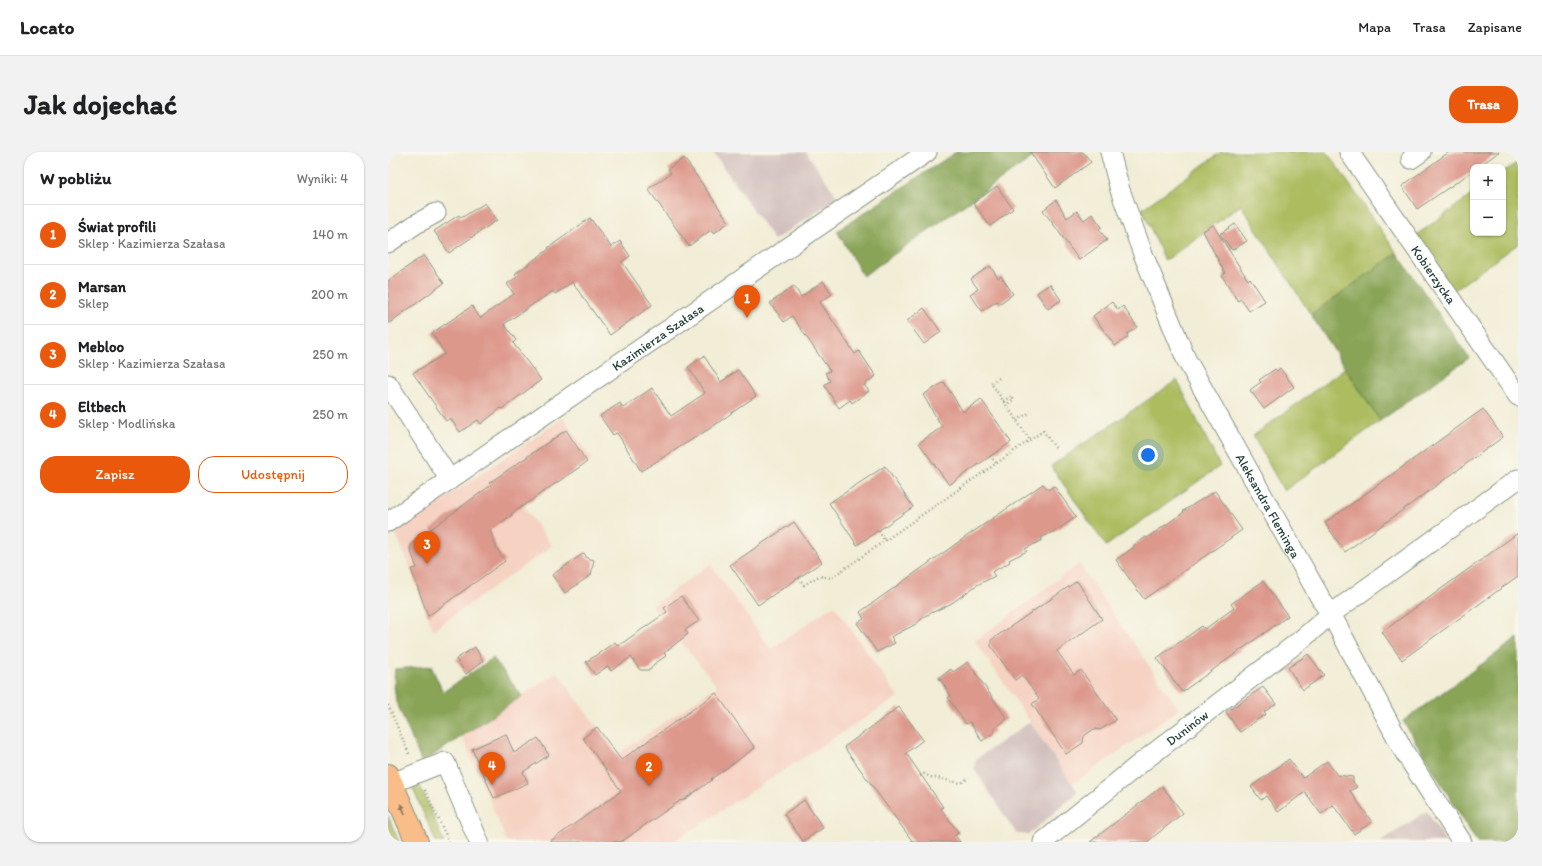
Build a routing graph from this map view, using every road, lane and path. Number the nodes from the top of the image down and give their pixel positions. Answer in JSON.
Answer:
{"nodes":[{"id":1,"x":927,"y":152,"type":"edge"},
{"id":2,"x":1110,"y":152,"type":"edge"},
{"id":3,"x":1349,"y":152,"type":"edge"},
{"id":4,"x":436,"y":213,"type":"dead end"},
{"id":5,"x":388,"y":244,"type":"edge"},
{"id":6,"x":999,"y":378,"type":"dead end"},
{"id":7,"x":388,"y":384,"type":"edge"},
{"id":8,"x":1518,"y":396,"type":"edge"},
{"id":9,"x":1003,"y":401,"type":"junction"},
{"id":10,"x":1006,"y":405,"type":"junction"},
{"id":11,"x":1031,"y":412,"type":"dead end"},
{"id":12,"x":1016,"y":420,"type":"junction"},
{"id":13,"x":1030,"y":440,"type":"junction"},
{"id":14,"x":1057,"y":450,"type":"dead end"},
{"id":15,"x":990,"y":456,"type":"dead end"},
{"id":16,"x":996,"y":463,"type":"junction"},
{"id":17,"x":1518,"y":479,"type":"edge"},
{"id":18,"x":450,"y":480,"type":"junction"},
{"id":19,"x":388,"y":522,"type":"edge"},
{"id":20,"x":879,"y":531,"type":"dead end"},
{"id":21,"x":885,"y":541,"type":"junction"},
{"id":22,"x":799,"y":578,"type":"dead end"},
{"id":23,"x":1331,"y":614,"type":"junction"},
{"id":24,"x":920,"y":776,"type":"dead end"},
{"id":25,"x":969,"y":778,"type":"dead end"},
{"id":26,"x":390,"y":779,"type":"edge"},
{"id":27,"x":417,"y":842,"type":"edge"},
{"id":28,"x":479,"y":842,"type":"edge"},
{"id":29,"x":1043,"y":842,"type":"edge"},
{"id":30,"x":1462,"y":842,"type":"edge"}],
"edges":[{"from":1,"to":18,"type":"street","name":"Kazimierza Szałasa"},
{"from":2,"to":23,"type":"street","name":"Aleksandra Fleminga"},
{"from":3,"to":8,"type":"street","name":"Kobierzycka"},
{"from":4,"to":5,"type":"street"},
{"from":6,"to":9,"type":"path"},
{"from":7,"to":18,"type":"street"},
{"from":9,"to":10,"type":"path"},
{"from":9,"to":10,"type":"path"},
{"from":10,"to":12,"type":"path"},
{"from":11,"to":12,"type":"path"},
{"from":12,"to":13,"type":"path"},
{"from":13,"to":14,"type":"path"},
{"from":13,"to":16,"type":"path"},
{"from":15,"to":16,"type":"path"},
{"from":16,"to":21,"type":"path"},
{"from":17,"to":23,"type":"street","name":"Duninów"},
{"from":18,"to":19,"type":"street","name":"Kazimierza Szałasa"},
{"from":20,"to":21,"type":"path"},
{"from":21,"to":22,"type":"path"},
{"from":23,"to":29,"type":"street","name":"Duninów"},
{"from":23,"to":30,"type":"street","name":"Aleksandra Fleminga"},
{"from":24,"to":25,"type":"path"},
{"from":27,"to":26,"type":"main road","one_way":true},
{"from":26,"to":28,"type":"street"}]}
